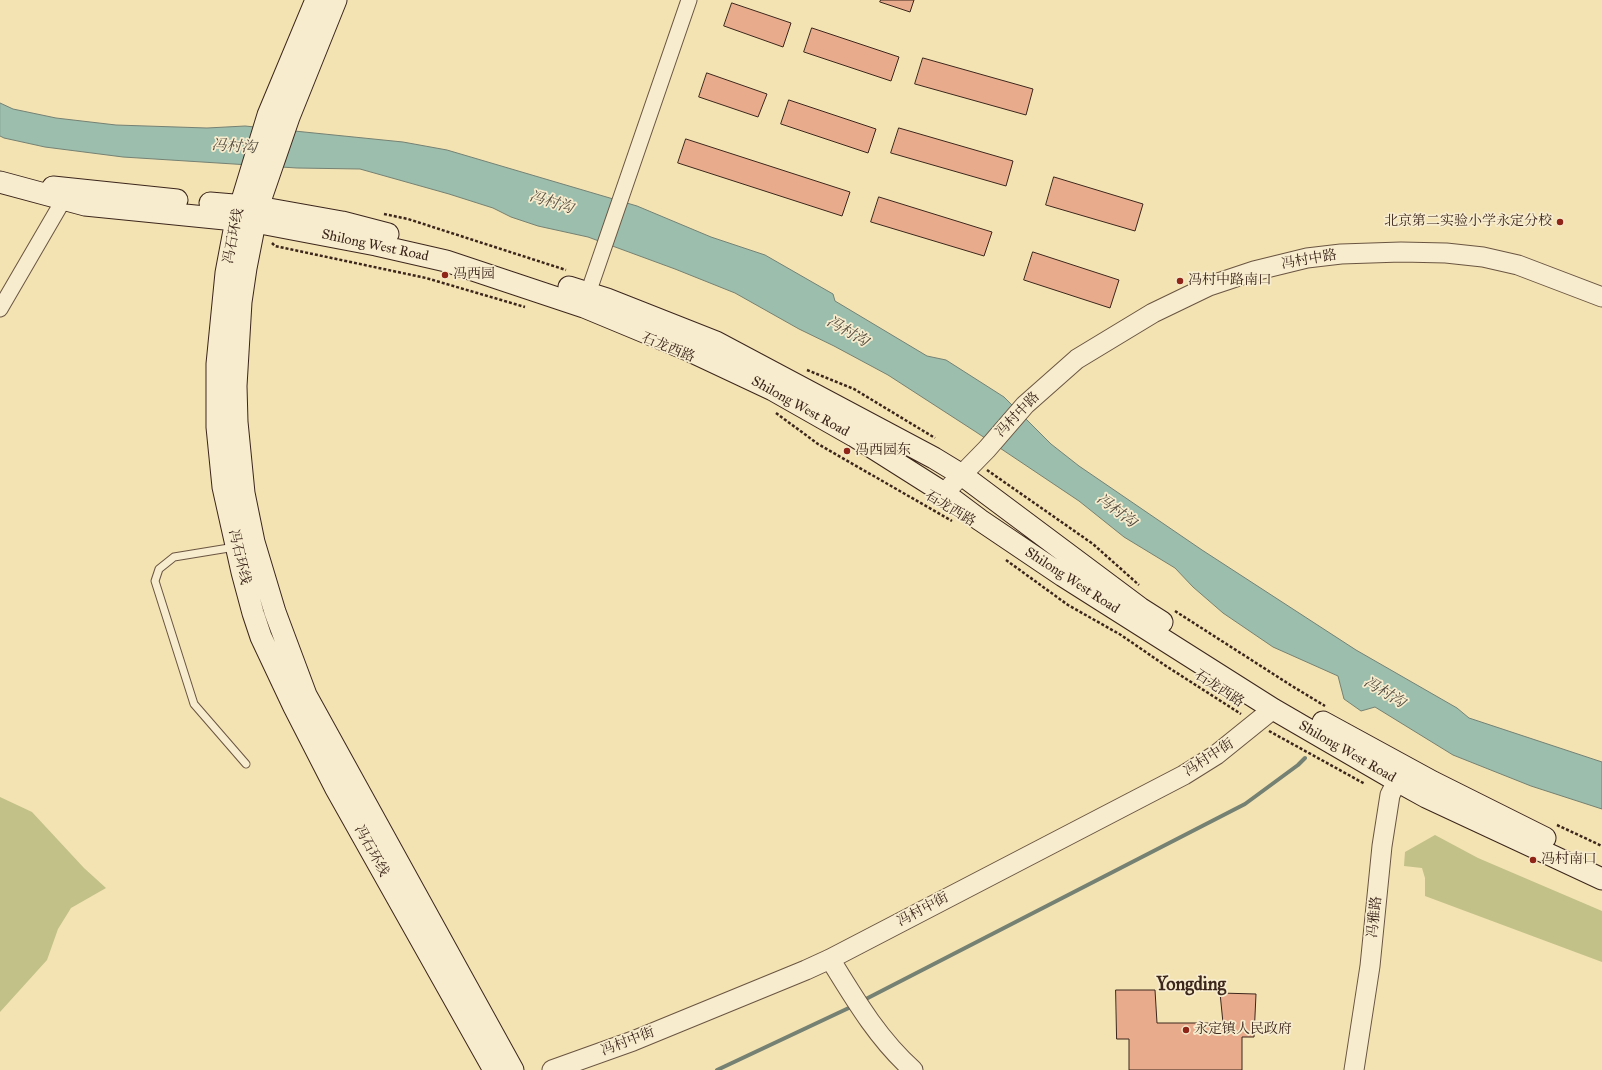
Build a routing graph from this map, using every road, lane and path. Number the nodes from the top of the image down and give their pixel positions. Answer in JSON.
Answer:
{"nodes":[{"id":1,"x":316,"y":0,"type":"edge"},
{"id":2,"x":336,"y":0,"type":"edge"},
{"id":3,"x":688,"y":0,"type":"edge"},
{"id":4,"x":0,"y":182,"type":"edge"},
{"id":5,"x":64,"y":199,"type":"junction"},
{"id":6,"x":247,"y":213,"type":"junction"},
{"id":7,"x":271,"y":241,"type":"dead end"},
{"id":8,"x":1602,"y":297,"type":"edge"},
{"id":9,"x":586,"y":300,"type":"junction"},
{"id":10,"x":528,"y":308,"type":"dead end"},
{"id":11,"x":0,"y":309,"type":"edge"},
{"id":12,"x":771,"y":409,"type":"dead end"},
{"id":13,"x":962,"y":474,"type":"junction"},
{"id":14,"x":944,"y":493,"type":"junction"},
{"id":15,"x":959,"y":526,"type":"dead end"},
{"id":16,"x":236,"y":547,"type":"junction"},
{"id":17,"x":1001,"y":556,"type":"dead end"},
{"id":18,"x":1273,"y":709,"type":"junction"},
{"id":19,"x":1255,"y":724,"type":"junction"},
{"id":20,"x":246,"y":764,"type":"dead end"},
{"id":21,"x":1401,"y":774,"type":"junction"},
{"id":22,"x":1367,"y":784,"type":"dead end"},
{"id":23,"x":1602,"y":864,"type":"edge"},
{"id":24,"x":1602,"y":879,"type":"edge"},
{"id":25,"x":830,"y":959,"type":"junction"},
{"id":26,"x":494,"y":1070,"type":"edge"},
{"id":27,"x":513,"y":1070,"type":"edge"},
{"id":28,"x":552,"y":1070,"type":"edge"},
{"id":29,"x":913,"y":1070,"type":"edge"},
{"id":30,"x":1354,"y":1070,"type":"edge"}],
"edges":[{"from":1,"to":6,"type":"main road","name":"冯石环线"},
{"from":2,"to":6,"type":"main road","name":"冯石环线"},
{"from":3,"to":9,"type":"street"},
{"from":4,"to":5,"type":"main road","name":"Shilong West Road"},
{"from":4,"to":6,"type":"main road","name":"Shilong West Road"},
{"from":5,"to":6,"type":"main road","name":"Shilong West Road"},
{"from":5,"to":11,"type":"street"},
{"from":6,"to":9,"type":"main road","name":"Shilong West Road"},
{"from":6,"to":16,"type":"main road","name":"冯石环线"},
{"from":6,"to":27,"type":"main road","name":"冯石环线"},
{"from":7,"to":10,"type":"path"},
{"from":8,"to":13,"type":"street","name":"冯村中路"},
{"from":9,"to":13,"type":"main road","name":"Shilong West Road"},
{"from":9,"to":14,"type":"main road","name":"Shilong West Road"},
{"from":12,"to":15,"type":"path","name":"石龙西路"},
{"from":13,"to":14,"type":"street","name":"冯村中路"},
{"from":13,"to":21,"type":"main road","name":"Shilong West Road"},
{"from":14,"to":18,"type":"main road","name":"Shilong West Road"},
{"from":16,"to":20,"type":"lane"},
{"from":16,"to":26,"type":"main road","name":"冯石环线"},
{"from":17,"to":19,"type":"path","name":"石龙西路"},
{"from":18,"to":19,"type":"street","name":"冯村中街"},
{"from":18,"to":21,"type":"main road","name":"Shilong West Road"},
{"from":19,"to":22,"type":"path","name":"石龙西路"},
{"from":19,"to":25,"type":"street","name":"冯村中街"},
{"from":21,"to":23,"type":"main road","name":"Shilong West Road"},
{"from":21,"to":24,"type":"main road","name":"Shilong West Road"},
{"from":21,"to":30,"type":"street","name":"冯雅路"},
{"from":25,"to":28,"type":"street","name":"冯村中街"},
{"from":25,"to":29,"type":"street"}]}
